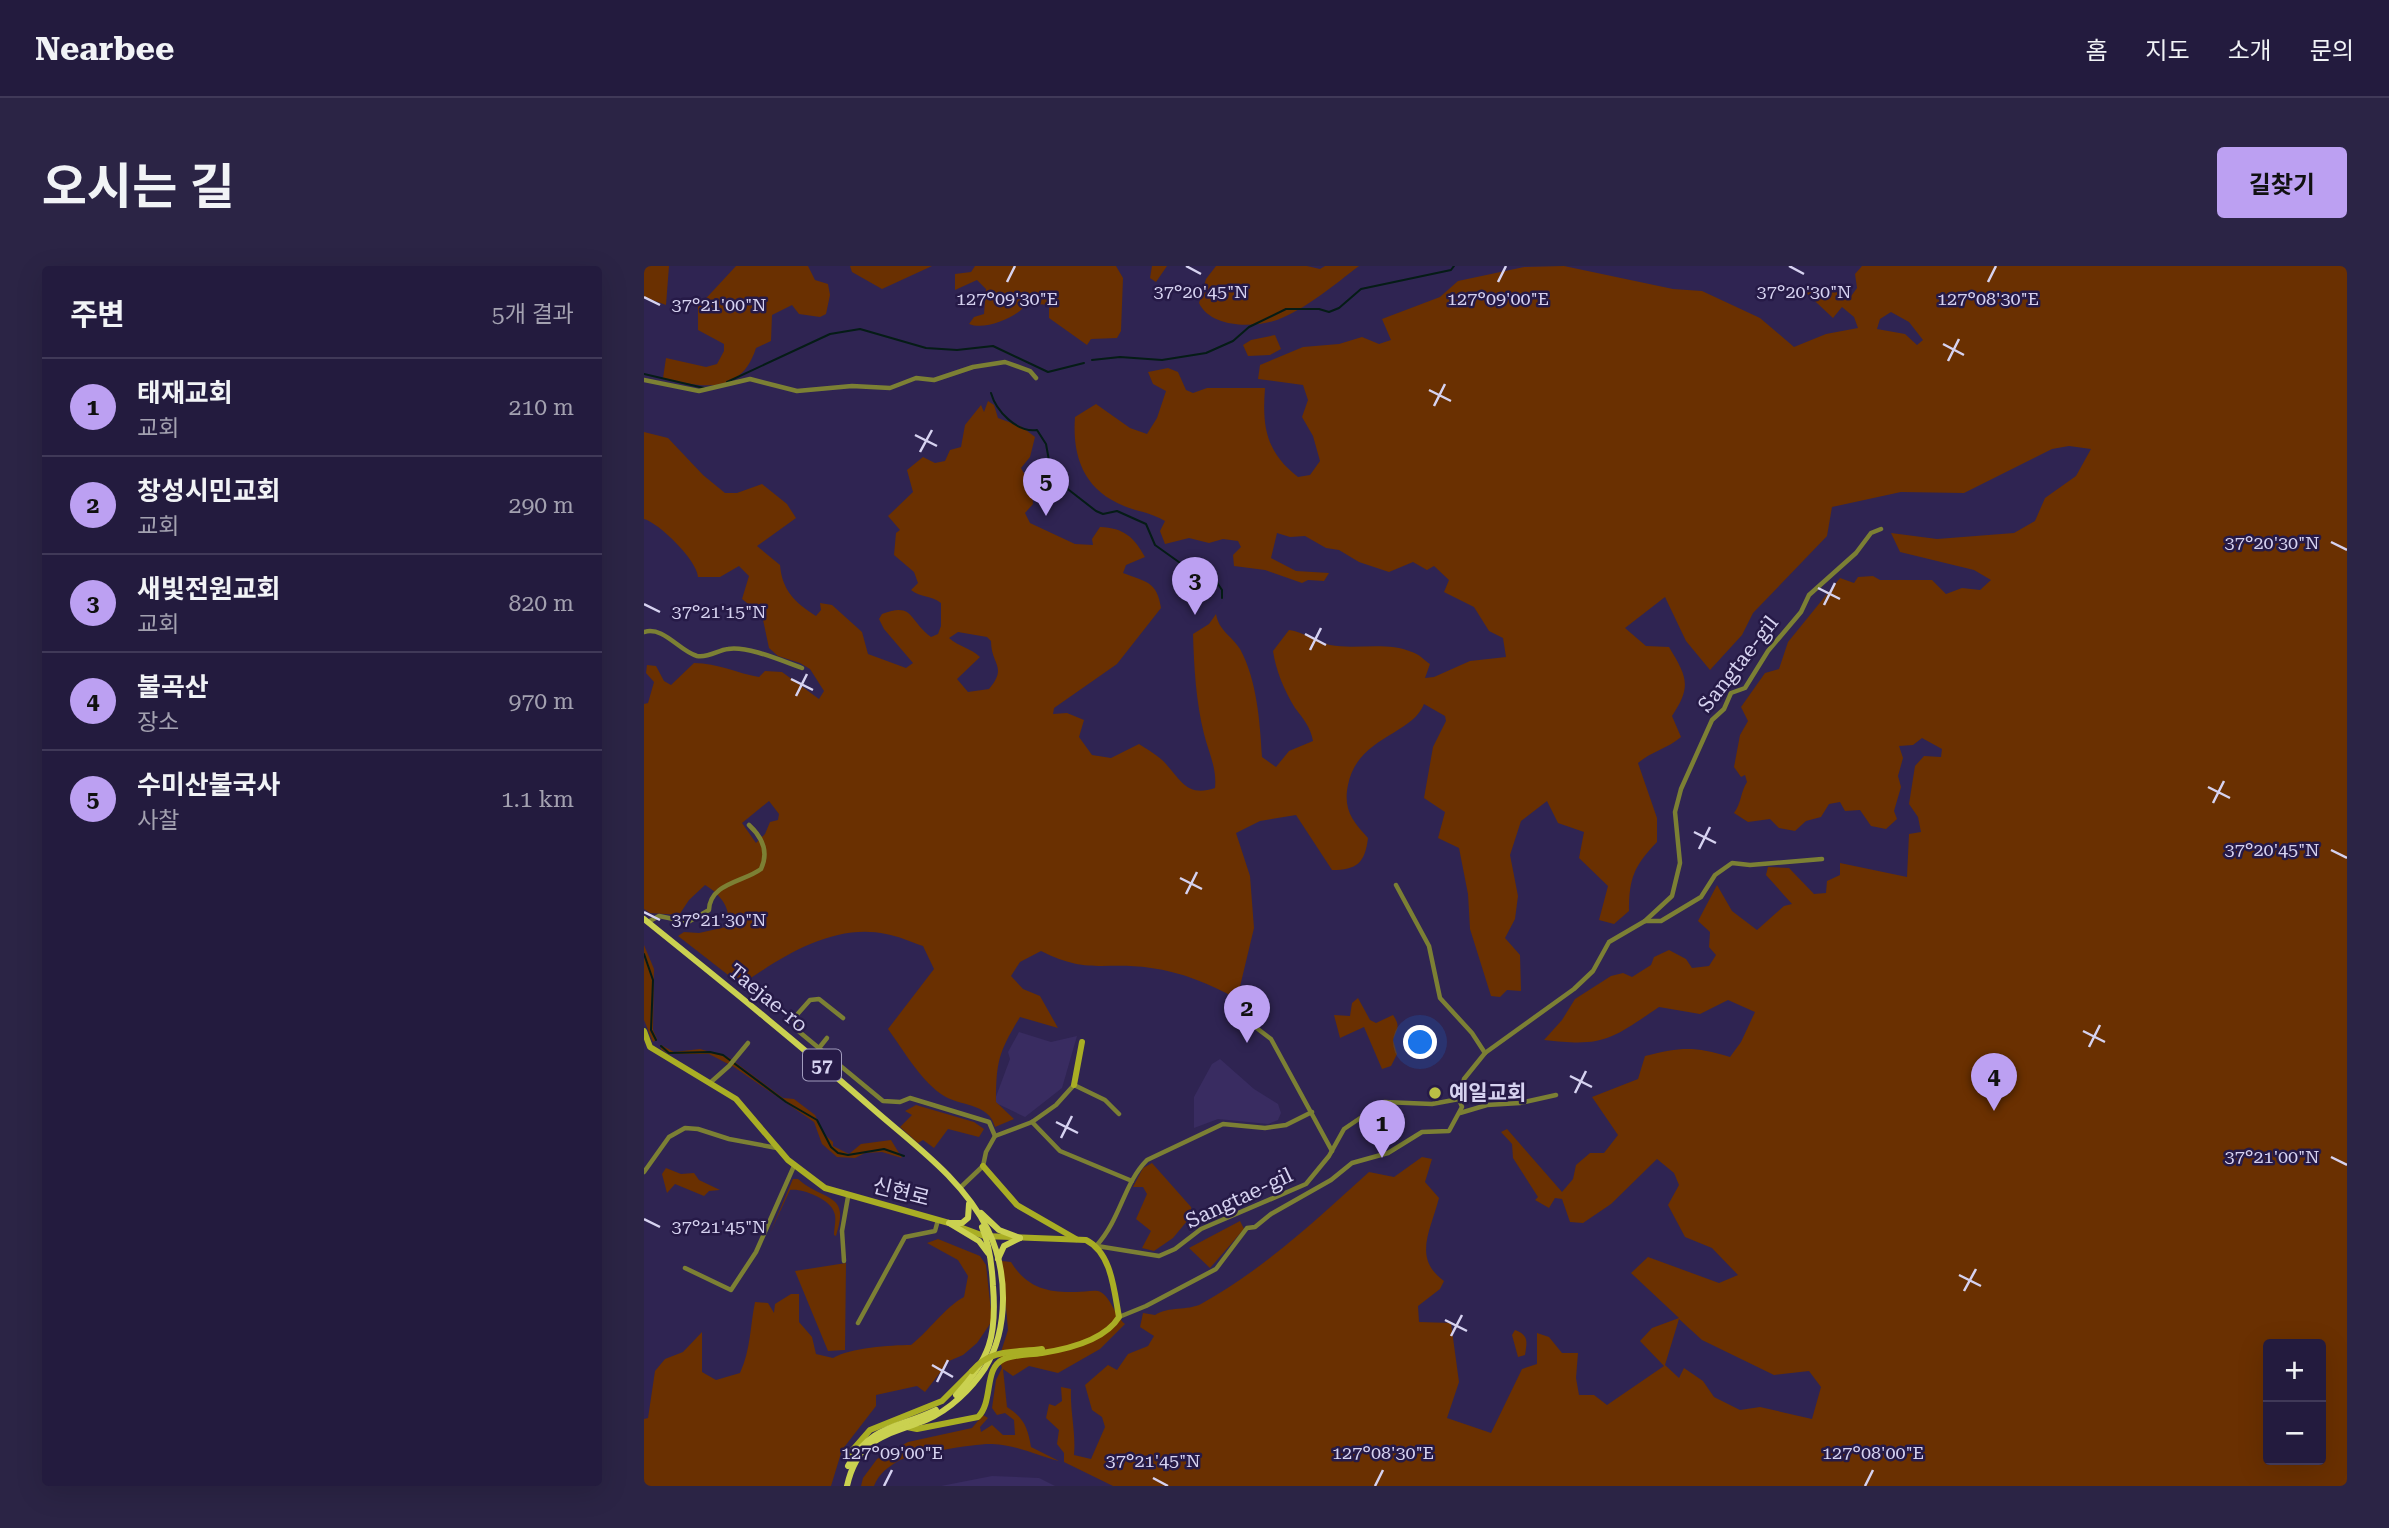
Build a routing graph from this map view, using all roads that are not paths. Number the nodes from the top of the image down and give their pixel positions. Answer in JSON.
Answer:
{"nodes":[{"id":1,"x":1036,"y":379,"type":"dead end"},
{"id":2,"x":644,"y":380,"type":"edge"},
{"id":3,"x":1881,"y":529,"type":"dead end"},
{"id":4,"x":644,"y":632,"type":"edge"},
{"id":5,"x":802,"y":668,"type":"dead end"},
{"id":6,"x":749,"y":825,"type":"dead end"},
{"id":7,"x":1822,"y":859,"type":"dead end"},
{"id":8,"x":1396,"y":885,"type":"dead end"},
{"id":9,"x":645,"y":921,"type":"edge"},
{"id":10,"x":1645,"y":921,"type":"junction"},
{"id":11,"x":843,"y":1018,"type":"dead end"},
{"id":12,"x":1250,"y":1023,"type":"dead end"},
{"id":13,"x":644,"y":1031,"type":"edge"},
{"id":14,"x":827,"y":1038,"type":"dead end"},
{"id":15,"x":1082,"y":1042,"type":"dead end"},
{"id":16,"x":748,"y":1043,"type":"dead end"},
{"id":17,"x":819,"y":1048,"type":"junction"},
{"id":18,"x":647,"y":1049,"type":"edge"},
{"id":19,"x":1485,"y":1053,"type":"junction"},
{"id":20,"x":710,"y":1082,"type":"junction"},
{"id":21,"x":1074,"y":1085,"type":"junction"},
{"id":22,"x":1556,"y":1095,"type":"dead end"},
{"id":23,"x":1459,"y":1099,"type":"junction"},
{"id":24,"x":1312,"y":1112,"type":"junction"},
{"id":25,"x":1460,"y":1113,"type":"junction"},
{"id":26,"x":1119,"y":1114,"type":"dead end"},
{"id":27,"x":1032,"y":1122,"type":"junction"},
{"id":28,"x":995,"y":1136,"type":"junction"},
{"id":29,"x":778,"y":1148,"type":"junction"},
{"id":30,"x":1332,"y":1152,"type":"junction"},
{"id":31,"x":794,"y":1166,"type":"junction"},
{"id":32,"x":983,"y":1166,"type":"junction"},
{"id":33,"x":941,"y":1168,"type":"junction"},
{"id":34,"x":644,"y":1172,"type":"edge"},
{"id":35,"x":1311,"y":1179,"type":"junction"},
{"id":36,"x":1132,"y":1181,"type":"junction"},
{"id":37,"x":961,"y":1187,"type":"junction"},
{"id":38,"x":1315,"y":1188,"type":"junction"},
{"id":39,"x":848,"y":1197,"type":"junction"},
{"id":40,"x":970,"y":1202,"type":"junction"},
{"id":41,"x":938,"y":1220,"type":"junction"},
{"id":42,"x":949,"y":1223,"type":"junction"},
{"id":43,"x":1051,"y":1227,"type":"junction"},
{"id":44,"x":988,"y":1236,"type":"junction"},
{"id":45,"x":1020,"y":1238,"type":"junction"},
{"id":46,"x":1051,"y":1239,"type":"junction"},
{"id":47,"x":1078,"y":1240,"type":"junction"},
{"id":48,"x":1097,"y":1246,"type":"junction"},
{"id":49,"x":994,"y":1259,"type":"junction"},
{"id":50,"x":844,"y":1261,"type":"dead end"},
{"id":51,"x":685,"y":1268,"type":"dead end"},
{"id":52,"x":1119,"y":1317,"type":"junction"},
{"id":53,"x":858,"y":1323,"type":"dead end"},
{"id":54,"x":1090,"y":1339,"type":"junction"},
{"id":55,"x":905,"y":1426,"type":"junction"},
{"id":56,"x":850,"y":1462,"type":"junction"},
{"id":57,"x":845,"y":1486,"type":"edge"}],
"edges":[{"from":1,"to":2,"type":"street"},
{"from":3,"to":10,"type":"street","name":"Sangtae-gil"},
{"from":4,"to":5,"type":"street"},
{"from":6,"to":9,"type":"street"},
{"from":7,"to":10,"type":"street","name":"Sangtae-gil"},
{"from":8,"to":19,"type":"street"},
{"from":9,"to":33,"type":"main road","name":"Taejae-ro","number":"57"},
{"from":9,"to":40,"type":"main road","name":"Taejae-ro","number":"57"},
{"from":10,"to":19,"type":"street","name":"Sangtae-gil"},
{"from":11,"to":17,"type":"street"},
{"from":12,"to":24,"type":"street"},
{"from":13,"to":18,"type":"main road","name":"신현로"},
{"from":14,"to":17,"type":"street"},
{"from":15,"to":21,"type":"main road"},
{"from":16,"to":20,"type":"street"},
{"from":17,"to":28,"type":"street"},
{"from":18,"to":20,"type":"main road","name":"신현로"},
{"from":19,"to":23,"type":"street","name":"Sangtae-gil"},
{"from":20,"to":29,"type":"main road","name":"신현로"},
{"from":21,"to":26,"type":"street"},
{"from":21,"to":27,"type":"street"},
{"from":22,"to":25,"type":"street"},
{"from":23,"to":25,"type":"street"},
{"from":23,"to":30,"type":"street","name":"Sangtae-gil"},
{"from":24,"to":30,"type":"street"},
{"from":24,"to":36,"type":"street"},
{"from":25,"to":38,"type":"street"},
{"from":27,"to":28,"type":"street"},
{"from":27,"to":36,"type":"street"},
{"from":28,"to":32,"type":"street"},
{"from":29,"to":31,"type":"main road","name":"신현로"},
{"from":29,"to":34,"type":"street"},
{"from":30,"to":35,"type":"street","name":"Sangtae-gil"},
{"from":31,"to":39,"type":"main road","name":"신현로"},
{"from":31,"to":51,"type":"street"},
{"from":32,"to":37,"type":"street"},
{"from":32,"to":43,"type":"main road"},
{"from":33,"to":37,"type":"main road"},
{"from":33,"to":40,"type":"main road","name":"Taejae-ro","number":"57"},
{"from":35,"to":38,"type":"street"},
{"from":35,"to":48,"type":"street","name":"Sangtae-gil"},
{"from":36,"to":48,"type":"street"},
{"from":37,"to":40,"type":"main road"},
{"from":38,"to":52,"type":"street"},
{"from":39,"to":41,"type":"main road","name":"신현로"},
{"from":39,"to":50,"type":"street"},
{"from":40,"to":42,"type":"main road"},
{"from":40,"to":44,"type":"main road","name":"Taejae-ro","number":"57"},
{"from":40,"to":45,"type":"main road"},
{"from":41,"to":42,"type":"main road","name":"신현로"},
{"from":41,"to":53,"type":"street"},
{"from":42,"to":44,"type":"main road","name":"신현로"},
{"from":42,"to":49,"type":"main road"},
{"from":43,"to":46,"type":"main road"},
{"from":43,"to":47,"type":"main road"},
{"from":44,"to":45,"type":"main road","name":"신현로"},
{"from":44,"to":49,"type":"main road","number":"57"},
{"from":45,"to":46,"type":"main road","name":"신현로"},
{"from":45,"to":49,"type":"main road"},
{"from":46,"to":47,"type":"main road","name":"신현로"},
{"from":47,"to":48,"type":"main road","name":"신현로"},
{"from":48,"to":52,"type":"main road"},
{"from":49,"to":55,"type":"main road","number":"57"},
{"from":49,"to":56,"type":"main road","number":"57"},
{"from":52,"to":54,"type":"main road"},
{"from":54,"to":55,"type":"main road"},
{"from":54,"to":56,"type":"main road","bridge":true},
{"from":55,"to":57,"type":"main road","number":"57"},
{"from":56,"to":57,"type":"main road","number":"57"}]}
